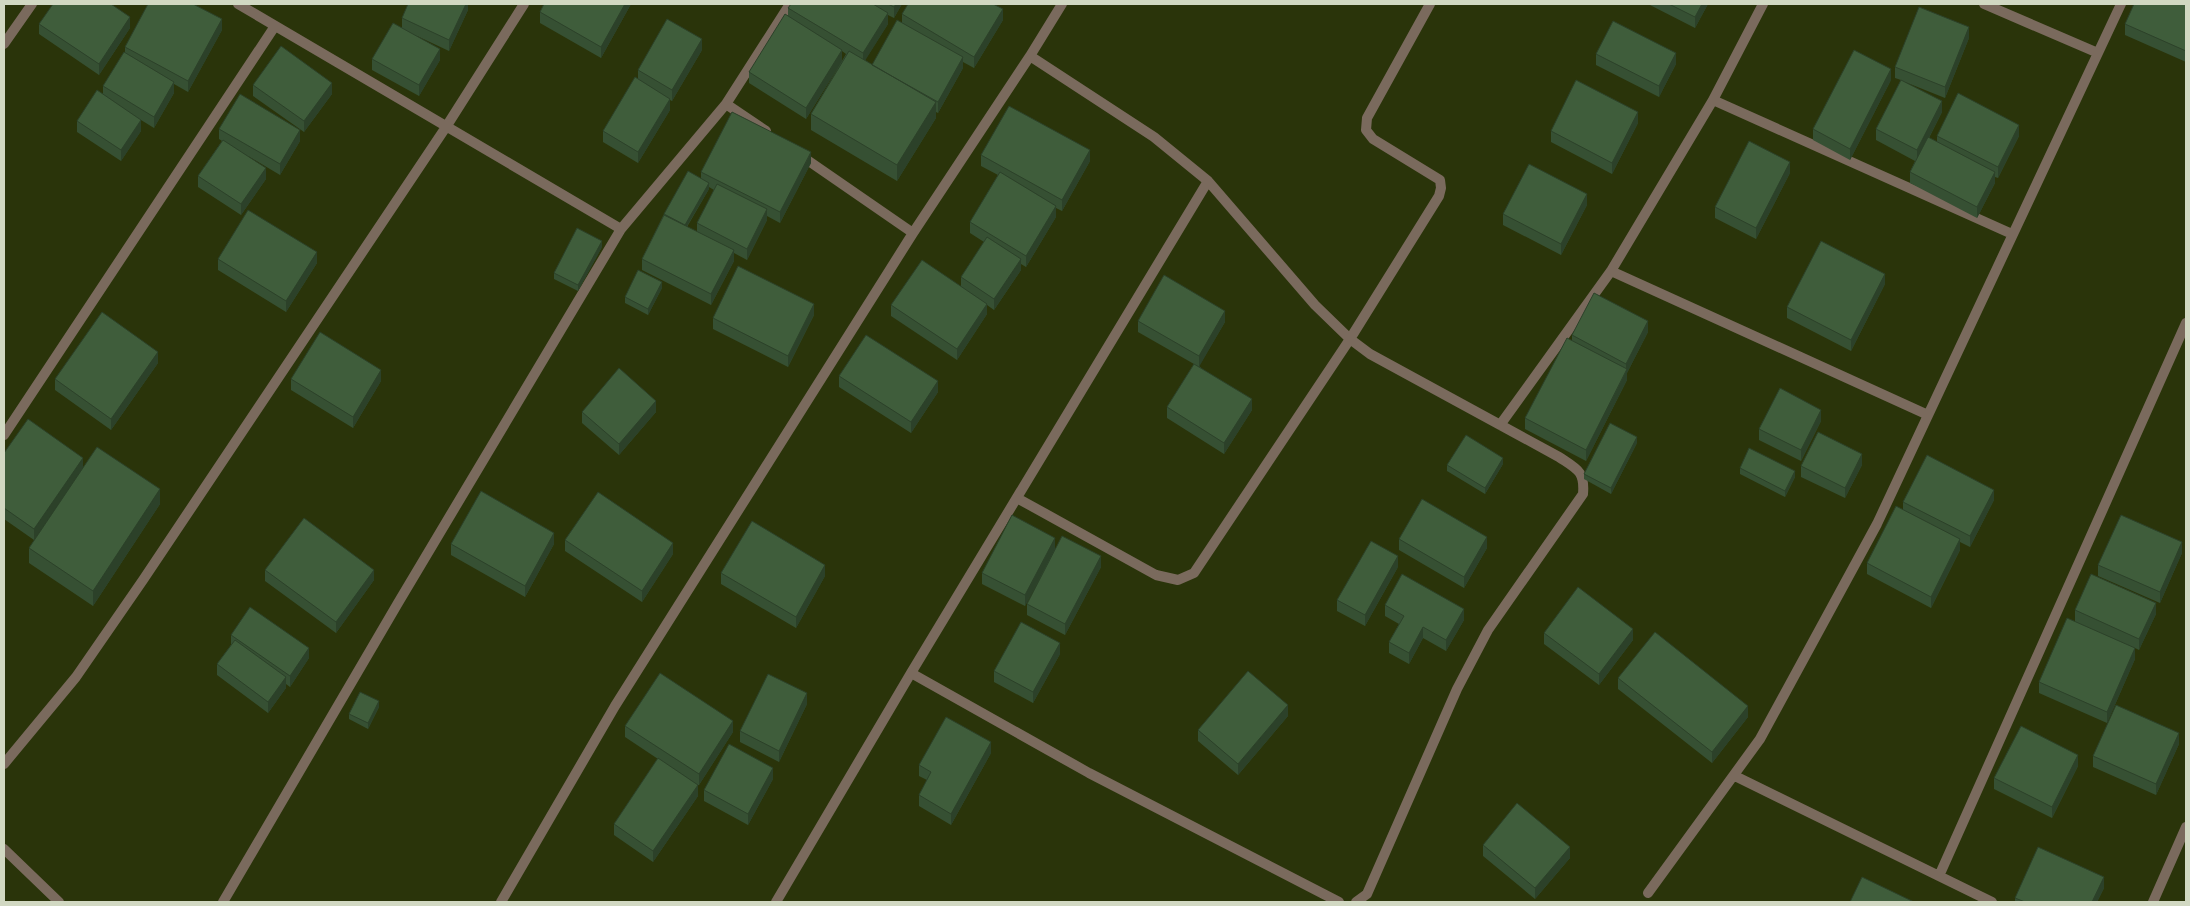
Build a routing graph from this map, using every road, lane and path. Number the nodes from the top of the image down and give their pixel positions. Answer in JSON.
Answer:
{"nodes":[{"id":1,"x":32,"y":4,"type":"edge"},
{"id":2,"x":238,"y":4,"type":"edge"},
{"id":3,"x":524,"y":4,"type":"edge"},
{"id":4,"x":790,"y":4,"type":"edge"},
{"id":5,"x":1062,"y":4,"type":"edge"},
{"id":6,"x":1430,"y":4,"type":"edge"},
{"id":7,"x":1763,"y":4,"type":"edge"},
{"id":8,"x":1984,"y":4,"type":"edge"},
{"id":9,"x":2121,"y":4,"type":"edge"},
{"id":10,"x":275,"y":26,"type":"junction"},
{"id":11,"x":4,"y":44,"type":"edge"},
{"id":12,"x":2098,"y":53,"type":"junction"},
{"id":13,"x":1030,"y":56,"type":"junction"},
{"id":14,"x":1713,"y":100,"type":"junction"},
{"id":15,"x":726,"y":104,"type":"junction"},
{"id":16,"x":446,"y":127,"type":"junction"},
{"id":17,"x":774,"y":137,"type":"edge"},
{"id":18,"x":791,"y":149,"type":"edge"},
{"id":19,"x":1208,"y":181,"type":"junction"},
{"id":20,"x":621,"y":229,"type":"junction"},
{"id":21,"x":913,"y":233,"type":"junction"},
{"id":22,"x":2012,"y":234,"type":"junction"},
{"id":23,"x":1611,"y":271,"type":"junction"},
{"id":24,"x":2186,"y":323,"type":"edge"},
{"id":25,"x":1350,"y":339,"type":"junction"},
{"id":26,"x":1928,"y":415,"type":"junction"},
{"id":27,"x":1500,"y":425,"type":"junction"},
{"id":28,"x":4,"y":434,"type":"edge"},
{"id":29,"x":1017,"y":498,"type":"junction"},
{"id":30,"x":911,"y":673,"type":"junction"},
{"id":31,"x":4,"y":764,"type":"edge"},
{"id":32,"x":1734,"y":776,"type":"junction"},
{"id":33,"x":2186,"y":828,"type":"edge"},
{"id":34,"x":4,"y":849,"type":"edge"},
{"id":35,"x":1939,"y":876,"type":"junction"},
{"id":36,"x":1648,"y":893,"type":"dead end"},
{"id":37,"x":59,"y":902,"type":"edge"},
{"id":38,"x":222,"y":902,"type":"edge"},
{"id":39,"x":501,"y":902,"type":"edge"},
{"id":40,"x":776,"y":902,"type":"edge"},
{"id":41,"x":1339,"y":902,"type":"edge"},
{"id":42,"x":1356,"y":902,"type":"edge"},
{"id":43,"x":1992,"y":902,"type":"edge"},
{"id":44,"x":2153,"y":902,"type":"edge"}],
"edges":[{"from":1,"to":11,"type":"street"},
{"from":2,"to":10,"type":"street"},
{"from":3,"to":16,"type":"street"},
{"from":4,"to":15,"type":"street"},
{"from":5,"to":13,"type":"street"},
{"from":6,"to":25,"type":"street"},
{"from":7,"to":14,"type":"street"},
{"from":8,"to":12,"type":"street"},
{"from":9,"to":12,"type":"street"},
{"from":10,"to":16,"type":"street"},
{"from":10,"to":28,"type":"street"},
{"from":12,"to":22,"type":"street"},
{"from":13,"to":19,"type":"street"},
{"from":13,"to":21,"type":"street"},
{"from":14,"to":22,"type":"street"},
{"from":14,"to":23,"type":"street"},
{"from":15,"to":17,"type":"street"},
{"from":15,"to":20,"type":"street"},
{"from":16,"to":20,"type":"street"},
{"from":16,"to":31,"type":"street"},
{"from":18,"to":21,"type":"street"},
{"from":19,"to":25,"type":"street"},
{"from":19,"to":29,"type":"street"},
{"from":20,"to":38,"type":"street"},
{"from":21,"to":39,"type":"street"},
{"from":22,"to":26,"type":"street"},
{"from":23,"to":26,"type":"street"},
{"from":23,"to":27,"type":"street"},
{"from":24,"to":35,"type":"street"},
{"from":25,"to":27,"type":"street"},
{"from":25,"to":29,"type":"street"},
{"from":26,"to":32,"type":"street"},
{"from":27,"to":42,"type":"street"},
{"from":29,"to":30,"type":"street"},
{"from":30,"to":40,"type":"street"},
{"from":30,"to":41,"type":"street"},
{"from":32,"to":35,"type":"street"},
{"from":32,"to":36,"type":"street"},
{"from":33,"to":44,"type":"street"},
{"from":34,"to":37,"type":"street"},
{"from":35,"to":43,"type":"street"}]}
